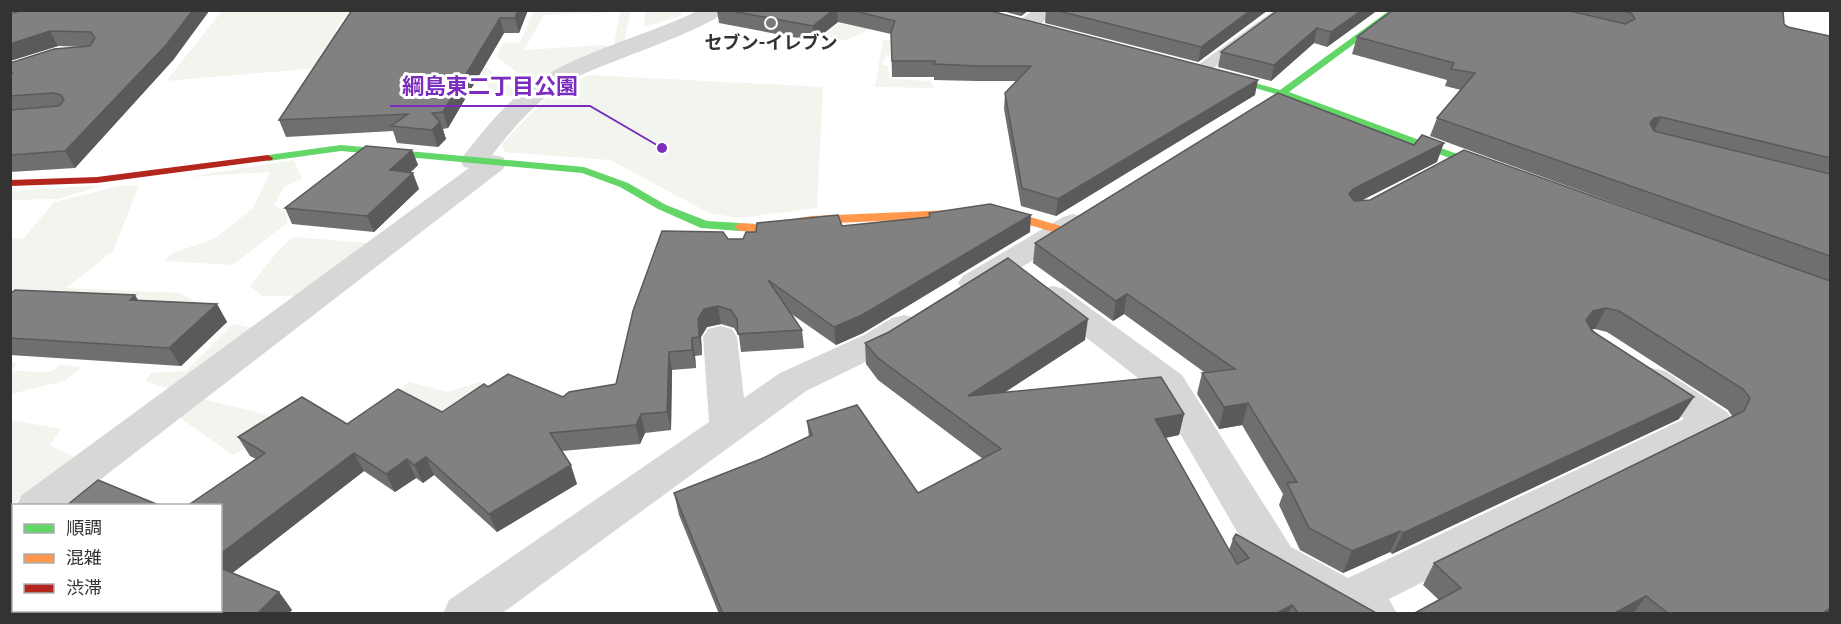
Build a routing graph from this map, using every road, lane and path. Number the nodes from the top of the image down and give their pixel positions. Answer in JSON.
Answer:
{"nodes":[{"id":1,"x":716,"y":10,"type":"edge"},
{"id":2,"x":1280,"y":10,"type":"edge"},
{"id":3,"x":1396,"y":10,"type":"edge"},
{"id":4,"x":1046,"y":21,"type":"edge"},
{"id":5,"x":1019,"y":25,"type":"edge"},
{"id":6,"x":1195,"y":69,"type":"joint"},
{"id":7,"x":1282,"y":93,"type":"junction"},
{"id":8,"x":1243,"y":118,"type":"edge"},
{"id":9,"x":1459,"y":158,"type":"junction"},
{"id":10,"x":483,"y":162,"type":"junction"},
{"id":11,"x":1438,"y":169,"type":"edge"},
{"id":12,"x":1503,"y":174,"type":"edge"},
{"id":13,"x":10,"y":183,"type":"edge"},
{"id":14,"x":1099,"y":207,"type":"edge"},
{"id":15,"x":742,"y":228,"type":"junction"},
{"id":16,"x":1060,"y":230,"type":"junction"},
{"id":17,"x":738,"y":250,"type":"edge"},
{"id":18,"x":1008,"y":262,"type":"junction"},
{"id":19,"x":720,"y":337,"type":"dead end"},
{"id":20,"x":1624,"y":362,"type":"edge"},
{"id":21,"x":728,"y":429,"type":"junction"},
{"id":22,"x":39,"y":504,"type":"edge"},
{"id":23,"x":1361,"y":606,"type":"edge"},
{"id":24,"x":465,"y":614,"type":"edge"}],
"edges":[{"from":1,"to":10,"type":"street"},
{"from":2,"to":6,"type":"lane"},
{"from":3,"to":7,"type":"street"},
{"from":4,"to":5,"type":"street"},
{"from":6,"to":7,"type":"street"},
{"from":7,"to":8,"type":"street"},
{"from":7,"to":9,"type":"street"},
{"from":9,"to":11,"type":"lane"},
{"from":9,"to":12,"type":"street"},
{"from":10,"to":13,"type":"street"},
{"from":10,"to":15,"type":"street"},
{"from":10,"to":22,"type":"street"},
{"from":14,"to":16,"type":"street"},
{"from":15,"to":16,"type":"street"},
{"from":15,"to":17,"type":"lane"},
{"from":16,"to":18,"type":"street"},
{"from":18,"to":21,"type":"street"},
{"from":18,"to":23,"type":"street"},
{"from":19,"to":21,"type":"street"},
{"from":20,"to":23,"type":"street"},
{"from":21,"to":24,"type":"street"}]}
